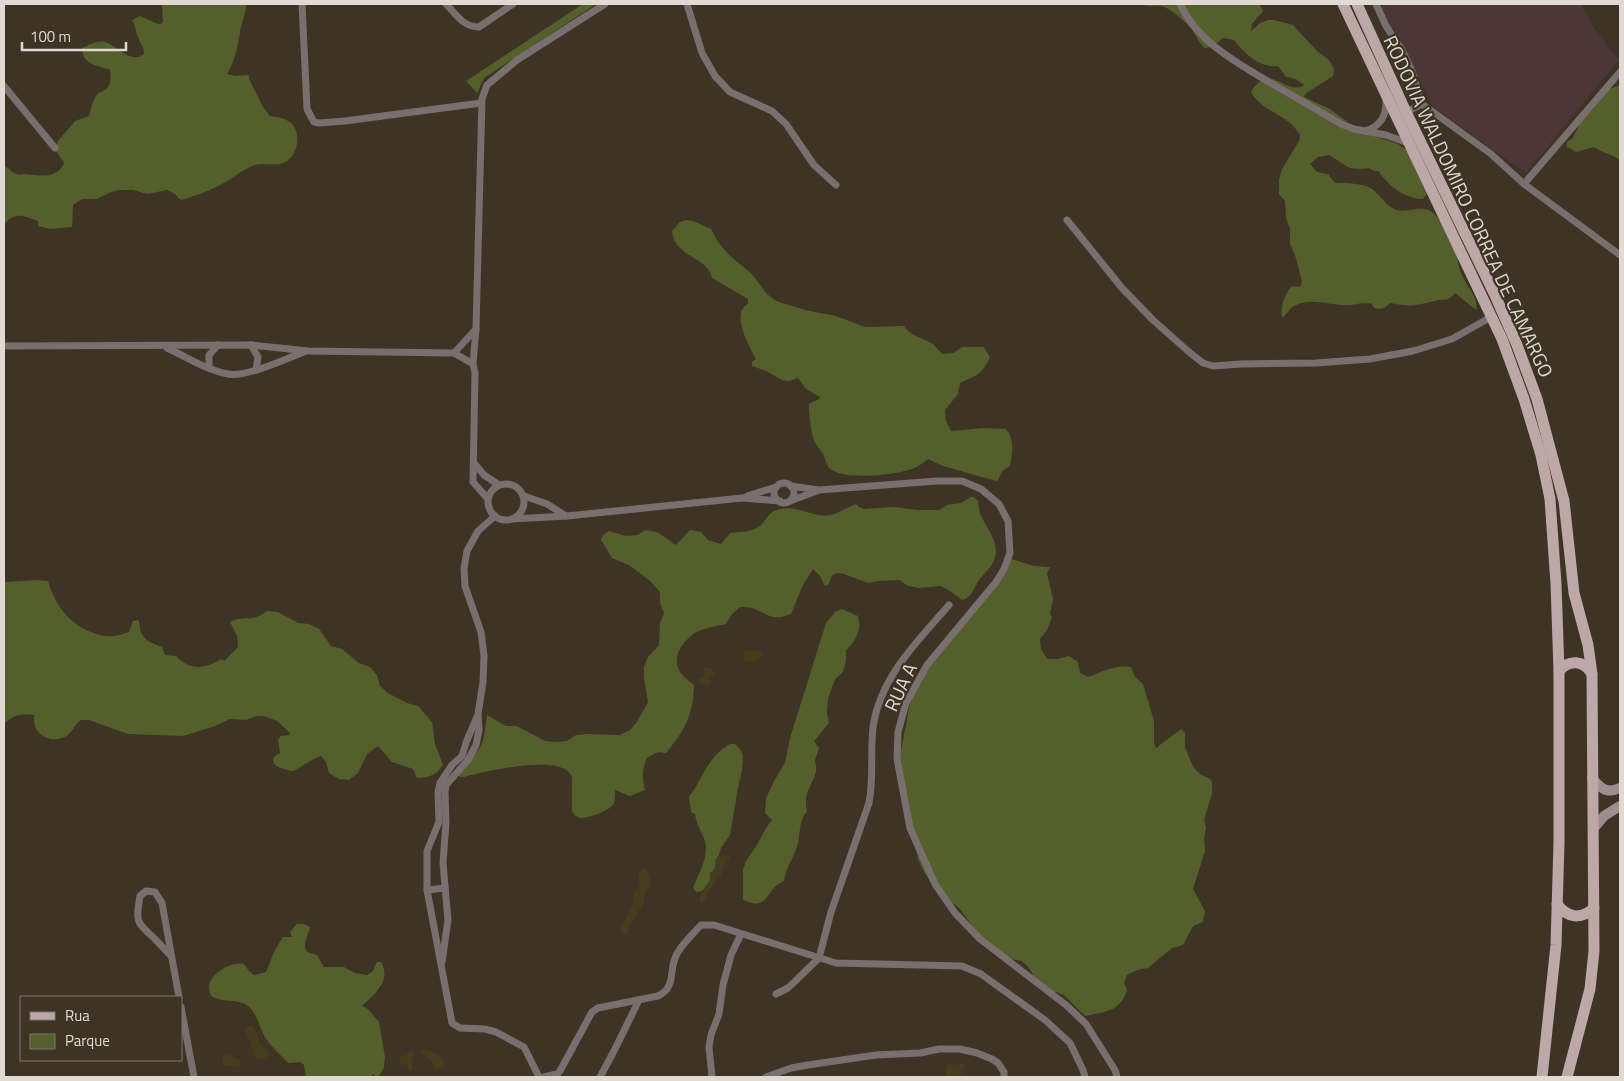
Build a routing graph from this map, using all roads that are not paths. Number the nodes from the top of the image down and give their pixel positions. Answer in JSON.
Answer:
{"nodes":[{"id":1,"x":302,"y":4,"type":"edge"},
{"id":2,"x":446,"y":4,"type":"edge"},
{"id":3,"x":513,"y":4,"type":"edge"},
{"id":4,"x":605,"y":4,"type":"edge"},
{"id":5,"x":687,"y":4,"type":"edge"},
{"id":6,"x":1180,"y":4,"type":"edge"},
{"id":7,"x":1343,"y":4,"type":"edge"},
{"id":8,"x":1357,"y":4,"type":"edge"},
{"id":9,"x":1376,"y":4,"type":"edge"},
{"id":10,"x":1620,"y":72,"type":"edge"},
{"id":11,"x":4,"y":86,"type":"edge"},
{"id":12,"x":1384,"y":92,"type":"junction"},
{"id":13,"x":481,"y":103,"type":"junction"},
{"id":14,"x":1422,"y":104,"type":"junction"},
{"id":15,"x":1406,"y":112,"type":"junction"},
{"id":16,"x":1362,"y":131,"type":"junction"},
{"id":17,"x":1408,"y":143,"type":"junction"},
{"id":18,"x":55,"y":148,"type":"dead end"},
{"id":19,"x":1524,"y":184,"type":"junction"},
{"id":20,"x":836,"y":185,"type":"dead end"},
{"id":21,"x":1067,"y":220,"type":"dead end"},
{"id":22,"x":1620,"y":254,"type":"edge"},
{"id":23,"x":1491,"y":318,"type":"junction"},
{"id":24,"x":476,"y":329,"type":"junction"},
{"id":25,"x":218,"y":345,"type":"junction"},
{"id":26,"x":251,"y":345,"type":"junction"},
{"id":27,"x":4,"y":346,"type":"edge"},
{"id":28,"x":164,"y":346,"type":"junction"},
{"id":29,"x":308,"y":351,"type":"junction"},
{"id":30,"x":454,"y":353,"type":"junction"},
{"id":31,"x":473,"y":364,"type":"junction"},
{"id":32,"x":209,"y":368,"type":"junction"},
{"id":33,"x":256,"y":370,"type":"junction"},
{"id":34,"x":474,"y":463,"type":"junction"},
{"id":35,"x":499,"y":485,"type":"junction"},
{"id":36,"x":791,"y":486,"type":"junction"},
{"id":37,"x":776,"y":487,"type":"junction"},
{"id":38,"x":819,"y":490,"type":"junction"},
{"id":39,"x":524,"y":496,"type":"junction"},
{"id":40,"x":742,"y":498,"type":"junction"},
{"id":41,"x":488,"y":500,"type":"junction"},
{"id":42,"x":790,"y":500,"type":"junction"},
{"id":43,"x":780,"y":501,"type":"junction"},
{"id":44,"x":495,"y":516,"type":"junction"},
{"id":45,"x":566,"y":516,"type":"junction"},
{"id":46,"x":512,"y":519,"type":"junction"},
{"id":47,"x":949,"y":605,"type":"dead end"},
{"id":48,"x":1559,"y":671,"type":"junction"},
{"id":49,"x":1592,"y":674,"type":"junction"},
{"id":50,"x":478,"y":714,"type":"junction"},
{"id":51,"x":1592,"y":778,"type":"junction"},
{"id":52,"x":1620,"y":788,"type":"edge"},
{"id":53,"x":1620,"y":806,"type":"edge"},
{"id":54,"x":1592,"y":829,"type":"junction"},
{"id":55,"x":445,"y":888,"type":"junction"},
{"id":56,"x":428,"y":890,"type":"junction"},
{"id":57,"x":1557,"y":904,"type":"junction"},
{"id":58,"x":1594,"y":908,"type":"junction"},
{"id":59,"x":740,"y":934,"type":"junction"},
{"id":60,"x":171,"y":956,"type":"junction"},
{"id":61,"x":818,"y":958,"type":"junction"},
{"id":62,"x":442,"y":962,"type":"junction"},
{"id":63,"x":776,"y":994,"type":"dead end"},
{"id":64,"x":179,"y":996,"type":"edge"},
{"id":65,"x":641,"y":1000,"type":"junction"},
{"id":66,"x":182,"y":1012,"type":"edge"},
{"id":67,"x":194,"y":1077,"type":"edge"},
{"id":68,"x":539,"y":1077,"type":"edge"},
{"id":69,"x":544,"y":1077,"type":"edge"},
{"id":70,"x":600,"y":1077,"type":"edge"},
{"id":71,"x":712,"y":1077,"type":"edge"},
{"id":72,"x":766,"y":1077,"type":"edge"},
{"id":73,"x":1004,"y":1077,"type":"edge"},
{"id":74,"x":1085,"y":1077,"type":"edge"},
{"id":75,"x":1117,"y":1077,"type":"edge"},
{"id":76,"x":1542,"y":1077,"type":"edge"},
{"id":77,"x":1567,"y":1077,"type":"edge"}],
"edges":[{"from":1,"to":13,"type":"street"},
{"from":2,"to":3,"type":"street"},
{"from":4,"to":13,"type":"street"},
{"from":5,"to":20,"type":"street"},
{"from":6,"to":16,"type":"street"},
{"from":7,"to":12,"type":"main road","name":"RODOVIA WALDOMIRO CORREA DE CAMARGO"},
{"from":8,"to":15,"type":"main road","name":"RODOVIA WALDOMIRO CORREA DE CAMARGO"},
{"from":9,"to":14,"type":"street"},
{"from":10,"to":19,"type":"street"},
{"from":11,"to":18,"type":"street"},
{"from":12,"to":16,"type":"street"},
{"from":12,"to":17,"type":"main road","name":"RODOVIA WALDOMIRO CORREA DE CAMARGO"},
{"from":13,"to":24,"type":"street"},
{"from":14,"to":15,"type":"street"},
{"from":14,"to":19,"type":"street"},
{"from":15,"to":49,"type":"main road","name":"RODOVIA WALDOMIRO CORREA DE CAMARGO"},
{"from":16,"to":17,"type":"street"},
{"from":17,"to":23,"type":"main road","name":"RODOVIA WALDOMIRO CORREA DE CAMARGO"},
{"from":19,"to":22,"type":"street"},
{"from":21,"to":23,"type":"street"},
{"from":23,"to":48,"type":"main road","name":"RODOVIA WALDOMIRO CORREA DE CAMARGO"},
{"from":24,"to":30,"type":"street"},
{"from":24,"to":31,"type":"street"},
{"from":25,"to":26,"type":"street"},
{"from":25,"to":28,"type":"street"},
{"from":25,"to":32,"type":"street"},
{"from":26,"to":29,"type":"street"},
{"from":26,"to":33,"type":"street"},
{"from":27,"to":28,"type":"street"},
{"from":28,"to":32,"type":"street"},
{"from":29,"to":30,"type":"street"},
{"from":29,"to":33,"type":"street"},
{"from":30,"to":31,"type":"street"},
{"from":31,"to":34,"type":"street"},
{"from":32,"to":33,"type":"street"},
{"from":34,"to":35,"type":"street"},
{"from":34,"to":41,"type":"street"},
{"from":35,"to":39,"type":"street"},
{"from":35,"to":41,"type":"street"},
{"from":36,"to":37,"type":"street","name":"RUA A"},
{"from":36,"to":38,"type":"street","name":"RUA A"},
{"from":36,"to":42,"type":"street"},
{"from":37,"to":40,"type":"street","name":"RUA A"},
{"from":37,"to":43,"type":"street"},
{"from":38,"to":42,"type":"street","name":"RUA A"},
{"from":38,"to":75,"type":"street","name":"RUA A"},
{"from":39,"to":45,"type":"street"},
{"from":39,"to":46,"type":"street"},
{"from":40,"to":43,"type":"street","name":"RUA A"},
{"from":40,"to":45,"type":"street","name":"RUA A"},
{"from":41,"to":44,"type":"street"},
{"from":42,"to":43,"type":"street","name":"RUA A"},
{"from":44,"to":46,"type":"street"},
{"from":44,"to":50,"type":"street"},
{"from":45,"to":46,"type":"street","name":"RUA A"},
{"from":47,"to":61,"type":"street"},
{"from":48,"to":49,"type":"main road"},
{"from":48,"to":57,"type":"main road","name":"RODOVIA WALDOMIRO CORREA DE CAMARGO"},
{"from":49,"to":51,"type":"main road","name":"RODOVIA WALDOMIRO CORREA DE CAMARGO"},
{"from":50,"to":55,"type":"street"},
{"from":50,"to":56,"type":"street"},
{"from":51,"to":52,"type":"street"},
{"from":51,"to":54,"type":"main road","name":"RODOVIA WALDOMIRO CORREA DE CAMARGO"},
{"from":53,"to":54,"type":"street"},
{"from":54,"to":58,"type":"main road","name":"RODOVIA WALDOMIRO CORREA DE CAMARGO"},
{"from":55,"to":56,"type":"street"},
{"from":55,"to":62,"type":"street"},
{"from":56,"to":62,"type":"street"},
{"from":57,"to":58,"type":"main road"},
{"from":57,"to":76,"type":"main road","name":"RODOVIA WALDOMIRO CORREA DE CAMARGO"},
{"from":58,"to":77,"type":"main road","name":"RODOVIA WALDOMIRO CORREA DE CAMARGO"},
{"from":59,"to":61,"type":"street"},
{"from":59,"to":65,"type":"street"},
{"from":59,"to":71,"type":"street"},
{"from":60,"to":60,"type":"street"},
{"from":60,"to":64,"type":"street"},
{"from":61,"to":63,"type":"street"},
{"from":61,"to":74,"type":"street"},
{"from":62,"to":68,"type":"street"},
{"from":65,"to":69,"type":"street"},
{"from":65,"to":70,"type":"street"},
{"from":66,"to":67,"type":"street"},
{"from":72,"to":73,"type":"street"}]}
